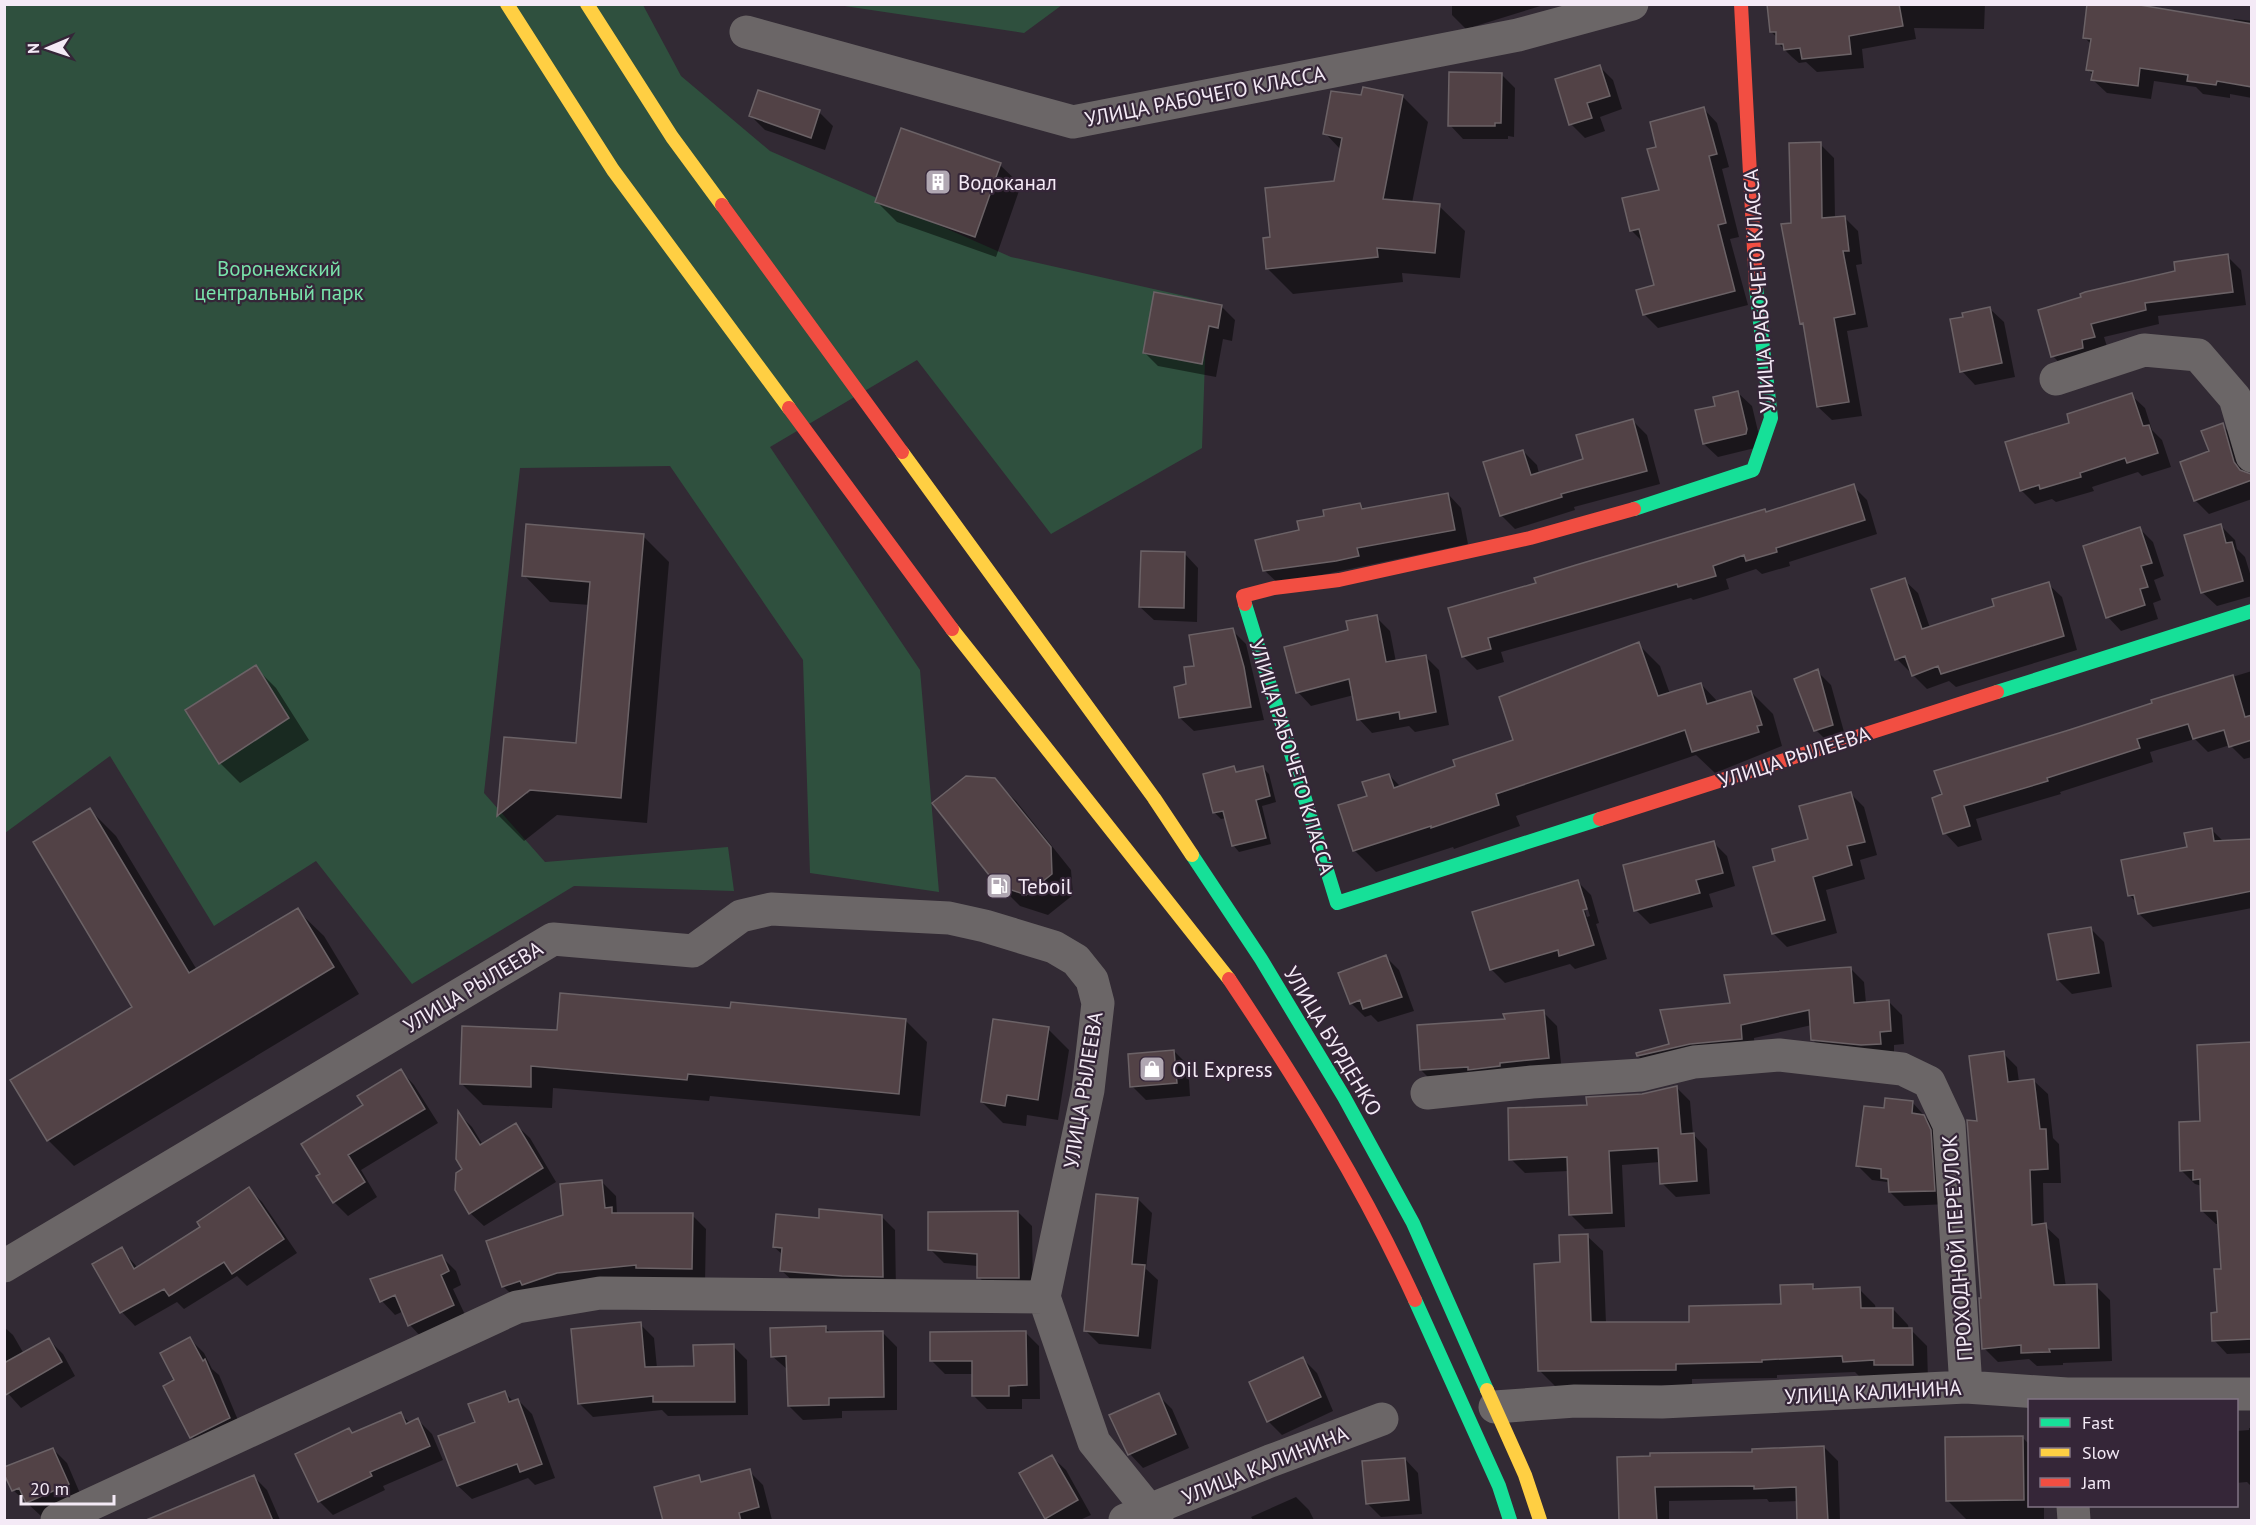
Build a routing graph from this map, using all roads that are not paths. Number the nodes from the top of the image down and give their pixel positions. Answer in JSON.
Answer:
{"nodes":[{"id":1,"x":507,"y":4,"type":"edge"},
{"id":2,"x":587,"y":4,"type":"edge"},
{"id":3,"x":1632,"y":4,"type":"edge"},
{"id":4,"x":1741,"y":4,"type":"edge"},
{"id":5,"x":746,"y":32,"type":"dead end"},
{"id":6,"x":2056,"y":379,"type":"dead end"},
{"id":7,"x":2252,"y":456,"type":"edge"},
{"id":8,"x":2252,"y":611,"type":"edge"},
{"id":9,"x":1337,"y":903,"type":"joint"},
{"id":10,"x":1427,"y":1093,"type":"dead end"},
{"id":11,"x":4,"y":1266,"type":"edge"},
{"id":12,"x":1044,"y":1297,"type":"junction"},
{"id":13,"x":1966,"y":1387,"type":"junction"},
{"id":14,"x":2252,"y":1394,"type":"edge"},
{"id":15,"x":2068,"y":1397,"type":"edge"},
{"id":16,"x":1495,"y":1407,"type":"junction"},
{"id":17,"x":1382,"y":1419,"type":"dead end"},
{"id":18,"x":1144,"y":1518,"type":"edge"},
{"id":19,"x":57,"y":1521,"type":"edge"},
{"id":20,"x":1510,"y":1521,"type":"edge"},
{"id":21,"x":1540,"y":1521,"type":"edge"}],
"edges":[{"from":1,"to":20,"type":"main road"},
{"from":2,"to":16,"type":"main road","name":"УЛИЦА БУРДЕНКО"},
{"from":3,"to":5,"type":"street","name":"УЛИЦА РАБОЧЕГО КЛАССА"},
{"from":4,"to":9,"type":"main road","name":"УЛИЦА РАБОЧЕГО КЛАССА"},
{"from":6,"to":7,"type":"street"},
{"from":8,"to":9,"type":"main road","name":"УЛИЦА РЫЛЕЕВА"},
{"from":10,"to":13,"type":"street","name":"ПРОХОДНОЙ ПЕРЕУЛОК"},
{"from":11,"to":12,"type":"street","name":"УЛИЦА РЫЛЕЕВА"},
{"from":12,"to":18,"type":"street"},
{"from":12,"to":19,"type":"street"},
{"from":13,"to":15,"type":"street","name":"УЛИЦА КАЛИНИНА"},
{"from":13,"to":16,"type":"street","name":"УЛИЦА КАЛИНИНА"},
{"from":14,"to":15,"type":"street","name":"УЛИЦА КАЛИНИНА"},
{"from":16,"to":21,"type":"main road","name":"УЛИЦА БУРДЕНКО"},
{"from":17,"to":18,"type":"street","name":"УЛИЦА КАЛИНИНА"}]}
